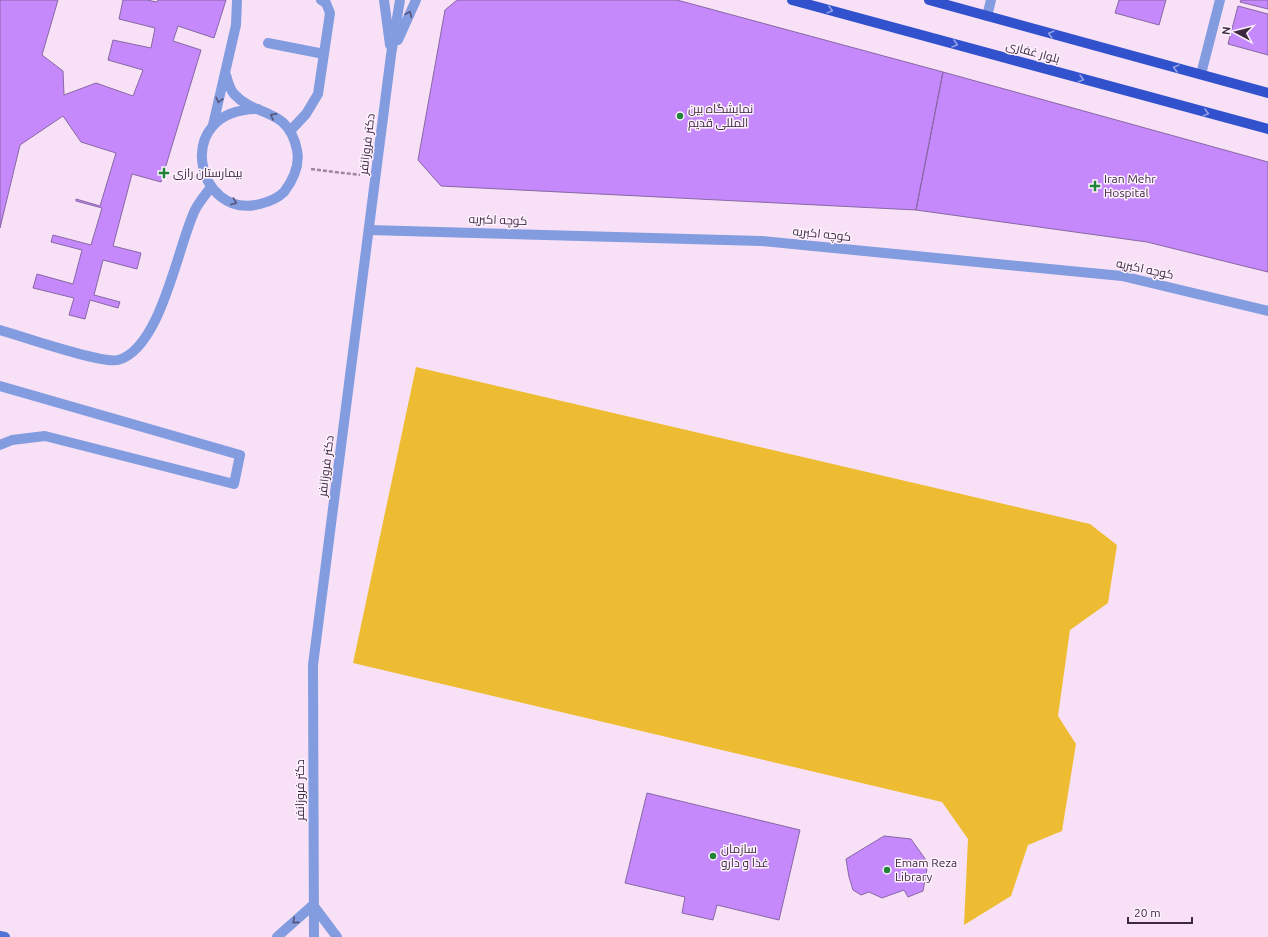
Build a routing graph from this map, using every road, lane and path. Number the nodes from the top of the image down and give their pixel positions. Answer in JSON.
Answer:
{"nodes":[{"id":1,"x":237,"y":0,"type":"edge"},
{"id":2,"x":321,"y":0,"type":"edge"},
{"id":3,"x":384,"y":0,"type":"edge"},
{"id":4,"x":400,"y":0,"type":"edge"},
{"id":5,"x":416,"y":0,"type":"edge"},
{"id":6,"x":792,"y":0,"type":"edge"},
{"id":7,"x":929,"y":0,"type":"edge"},
{"id":8,"x":991,"y":0,"type":"edge"},
{"id":9,"x":1220,"y":0,"type":"edge"},
{"id":10,"x":987,"y":16,"type":"junction"},
{"id":11,"x":268,"y":43,"type":"dead end"},
{"id":12,"x":324,"y":54,"type":"junction"},
{"id":13,"x":391,"y":54,"type":"junction"},
{"id":14,"x":226,"y":74,"type":"junction"},
{"id":15,"x":1201,"y":74,"type":"junction"},
{"id":16,"x":1268,"y":93,"type":"edge"},
{"id":17,"x":258,"y":109,"type":"junction"},
{"id":18,"x":213,"y":125,"type":"junction"},
{"id":19,"x":1268,"y":129,"type":"edge"},
{"id":20,"x":290,"y":131,"type":"junction"},
{"id":21,"x":297,"y":167,"type":"junction"},
{"id":22,"x":376,"y":177,"type":"junction"},
{"id":23,"x":211,"y":187,"type":"junction"},
{"id":24,"x":369,"y":230,"type":"junction"},
{"id":25,"x":1268,"y":311,"type":"edge"},
{"id":26,"x":0,"y":330,"type":"edge"},
{"id":27,"x":0,"y":386,"type":"edge"},
{"id":28,"x":0,"y":445,"type":"edge"},
{"id":29,"x":313,"y":905,"type":"junction"},
{"id":30,"x":0,"y":936,"type":"edge"},
{"id":31,"x":5,"y":937,"type":"edge"},
{"id":32,"x":277,"y":937,"type":"edge"},
{"id":33,"x":314,"y":937,"type":"edge"},
{"id":34,"x":337,"y":937,"type":"edge"}],
"edges":[{"from":1,"to":14,"type":"street"},
{"from":2,"to":12,"type":"street"},
{"from":3,"to":13,"type":"street"},
{"from":4,"to":13,"type":"street","name":"دکتر فروزانفر"},
{"from":13,"to":5,"type":"street","one_way":true},
{"from":6,"to":19,"type":"main road","name":"بلوار غفاری","one_way":true},
{"from":7,"to":10,"type":"main road","name":"بلوار غفاری"},
{"from":8,"to":10,"type":"street"},
{"from":9,"to":15,"type":"street"},
{"from":15,"to":10,"type":"main road","name":"بلوار غفاری","one_way":true},
{"from":11,"to":12,"type":"street"},
{"from":12,"to":20,"type":"street"},
{"from":13,"to":22,"type":"street","name":"دکتر فروزانفر"},
{"from":14,"to":17,"type":"street"},
{"from":14,"to":18,"type":"street","one_way":true},
{"from":15,"to":16,"type":"main road","name":"بلوار غفاری"},
{"from":17,"to":18,"type":"street"},
{"from":20,"to":17,"type":"street","one_way":true},
{"from":18,"to":23,"type":"street"},
{"from":20,"to":21,"type":"street"},
{"from":21,"to":22,"type":"path"},
{"from":23,"to":21,"type":"street","one_way":true},
{"from":22,"to":24,"type":"street","name":"دکتر فروزانفر"},
{"from":23,"to":26,"type":"street"},
{"from":24,"to":25,"type":"street","name":"کوچه اکبریه"},
{"from":24,"to":29,"type":"street","name":"دکتر فروزانفر"},
{"from":27,"to":28,"type":"street"},
{"from":29,"to":32,"type":"street","one_way":true},
{"from":29,"to":33,"type":"street","name":"دکتر فروزانفر"},
{"from":29,"to":34,"type":"street"},
{"from":30,"to":31,"type":"main road"}]}
